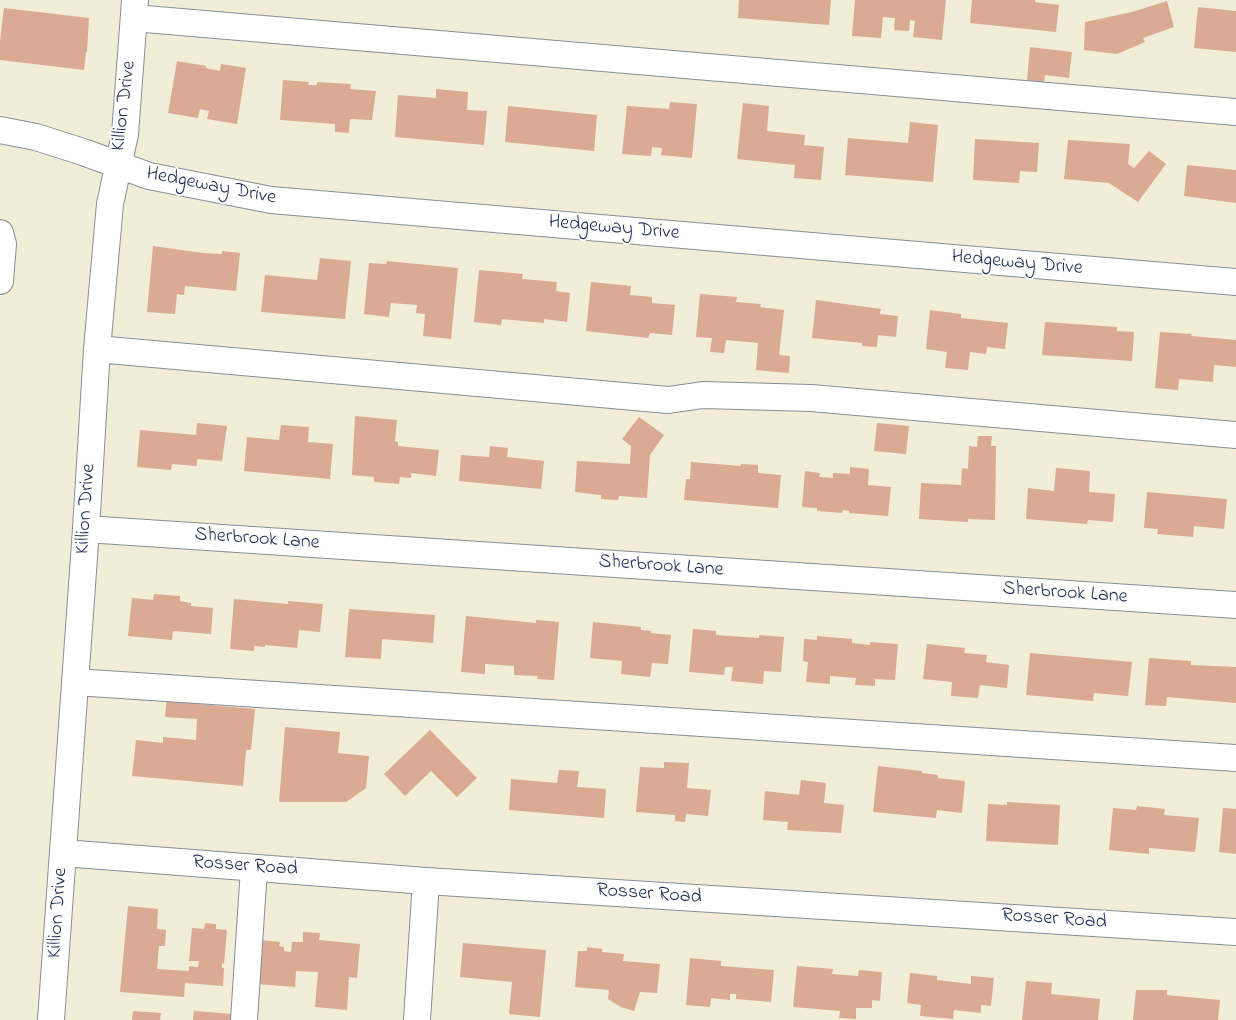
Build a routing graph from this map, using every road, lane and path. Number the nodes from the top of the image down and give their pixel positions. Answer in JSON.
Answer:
{"nodes":[{"id":1,"x":134,"y":9,"type":"edge"},
{"id":2,"x":1236,"y":112,"type":"edge"},
{"id":3,"x":0,"y":130,"type":"edge"},
{"id":4,"x":118,"y":165,"type":"junction"},
{"id":5,"x":0,"y":233,"type":"edge"},
{"id":6,"x":0,"y":282,"type":"edge"},
{"id":7,"x":1236,"y":282,"type":"edge"},
{"id":8,"x":97,"y":349,"type":"junction"},
{"id":9,"x":1236,"y":435,"type":"edge"},
{"id":10,"x":86,"y":529,"type":"junction"},
{"id":11,"x":1236,"y":605,"type":"edge"},
{"id":12,"x":75,"y":682,"type":"junction"},
{"id":13,"x":1236,"y":758,"type":"edge"},
{"id":14,"x":63,"y":853,"type":"junction"},
{"id":15,"x":254,"y":868,"type":"junction"},
{"id":16,"x":426,"y":881,"type":"junction"},
{"id":17,"x":1236,"y":932,"type":"edge"},
{"id":18,"x":51,"y":1020,"type":"edge"},
{"id":19,"x":244,"y":1020,"type":"edge"},
{"id":20,"x":417,"y":1020,"type":"edge"}],
"edges":[{"from":1,"to":2,"type":"street"},
{"from":1,"to":4,"type":"street","name":"Killion Drive"},
{"from":3,"to":4,"type":"street","name":"Hedgeway Drive"},
{"from":4,"to":7,"type":"street","name":"Hedgeway Drive"},
{"from":4,"to":8,"type":"street","name":"Killion Drive"},
{"from":5,"to":6,"type":"street"},
{"from":8,"to":9,"type":"street"},
{"from":8,"to":10,"type":"street","name":"Killion Drive"},
{"from":10,"to":11,"type":"street","name":"Sherbrook Lane"},
{"from":10,"to":12,"type":"street","name":"Killion Drive"},
{"from":12,"to":13,"type":"street"},
{"from":12,"to":14,"type":"street","name":"Killion Drive"},
{"from":14,"to":15,"type":"street","name":"Rosser Road"},
{"from":14,"to":18,"type":"street","name":"Killion Drive"},
{"from":15,"to":16,"type":"street","name":"Rosser Road"},
{"from":15,"to":19,"type":"street"},
{"from":16,"to":17,"type":"street","name":"Rosser Road"},
{"from":16,"to":20,"type":"street"}]}
